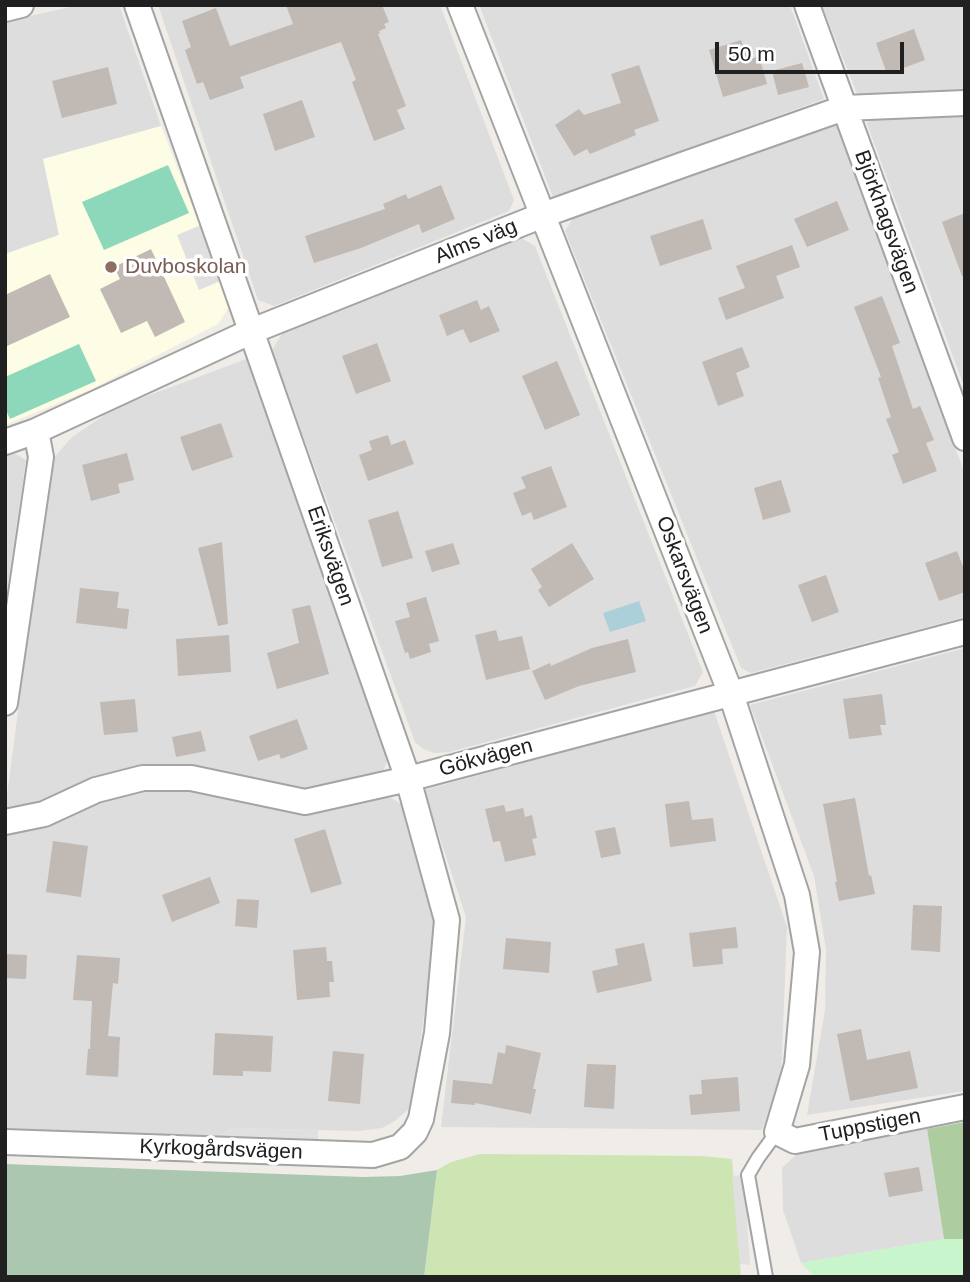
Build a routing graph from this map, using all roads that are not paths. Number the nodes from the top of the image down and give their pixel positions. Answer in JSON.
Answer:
{"nodes":[{"id":1,"x":21,"y":5,"type":"edge"},
{"id":2,"x":137,"y":5,"type":"edge"},
{"id":3,"x":460,"y":5,"type":"edge"},
{"id":4,"x":807,"y":5,"type":"edge"},
{"id":5,"x":5,"y":9,"type":"edge"},
{"id":6,"x":965,"y":103,"type":"edge"},
{"id":7,"x":844,"y":108,"type":"junction"},
{"id":8,"x":543,"y":215,"type":"junction"},
{"id":9,"x":252,"y":331,"type":"junction"},
{"id":10,"x":36,"y":431,"type":"junction"},
{"id":11,"x":965,"y":438,"type":"edge"},
{"id":12,"x":5,"y":442,"type":"edge"},
{"id":13,"x":965,"y":632,"type":"edge"},
{"id":14,"x":731,"y":694,"type":"junction"},
{"id":15,"x":5,"y":703,"type":"edge"},
{"id":16,"x":408,"y":779,"type":"junction"},
{"id":17,"x":5,"y":822,"type":"edge"},
{"id":18,"x":965,"y":1107,"type":"edge"},
{"id":19,"x":421,"y":1119,"type":"joint"},
{"id":20,"x":777,"y":1132,"type":"junction"},
{"id":21,"x":5,"y":1142,"type":"edge"},
{"id":22,"x":766,"y":1277,"type":"edge"}],
"edges":[{"from":1,"to":5,"type":"street"},
{"from":2,"to":9,"type":"street","name":"Eriksvägen"},
{"from":3,"to":8,"type":"street","name":"Oskarsvägen"},
{"from":4,"to":7,"type":"street","name":"Björkhagsvägen"},
{"from":6,"to":7,"type":"street","name":"Alms väg"},
{"from":7,"to":8,"type":"street","name":"Alms väg"},
{"from":7,"to":11,"type":"street","name":"Björkhagsvägen"},
{"from":8,"to":9,"type":"street","name":"Alms väg"},
{"from":8,"to":14,"type":"street","name":"Oskarsvägen"},
{"from":9,"to":10,"type":"street","name":"Alms väg"},
{"from":9,"to":16,"type":"street","name":"Eriksvägen"},
{"from":10,"to":12,"type":"street","name":"Alms väg"},
{"from":10,"to":15,"type":"street"},
{"from":13,"to":14,"type":"street","name":"Gökvägen"},
{"from":14,"to":16,"type":"street","name":"Gökvägen"},
{"from":14,"to":20,"type":"street","name":"Oskarsvägen"},
{"from":16,"to":17,"type":"street","name":"Gökvägen"},
{"from":16,"to":19,"type":"street","name":"Eriksvägen"},
{"from":18,"to":20,"type":"street","name":"Tuppstigen"},
{"from":19,"to":21,"type":"street","name":"Kyrkogårdsvägen"},
{"from":20,"to":22,"type":"lane","name":"Oskarsvägen"}]}
